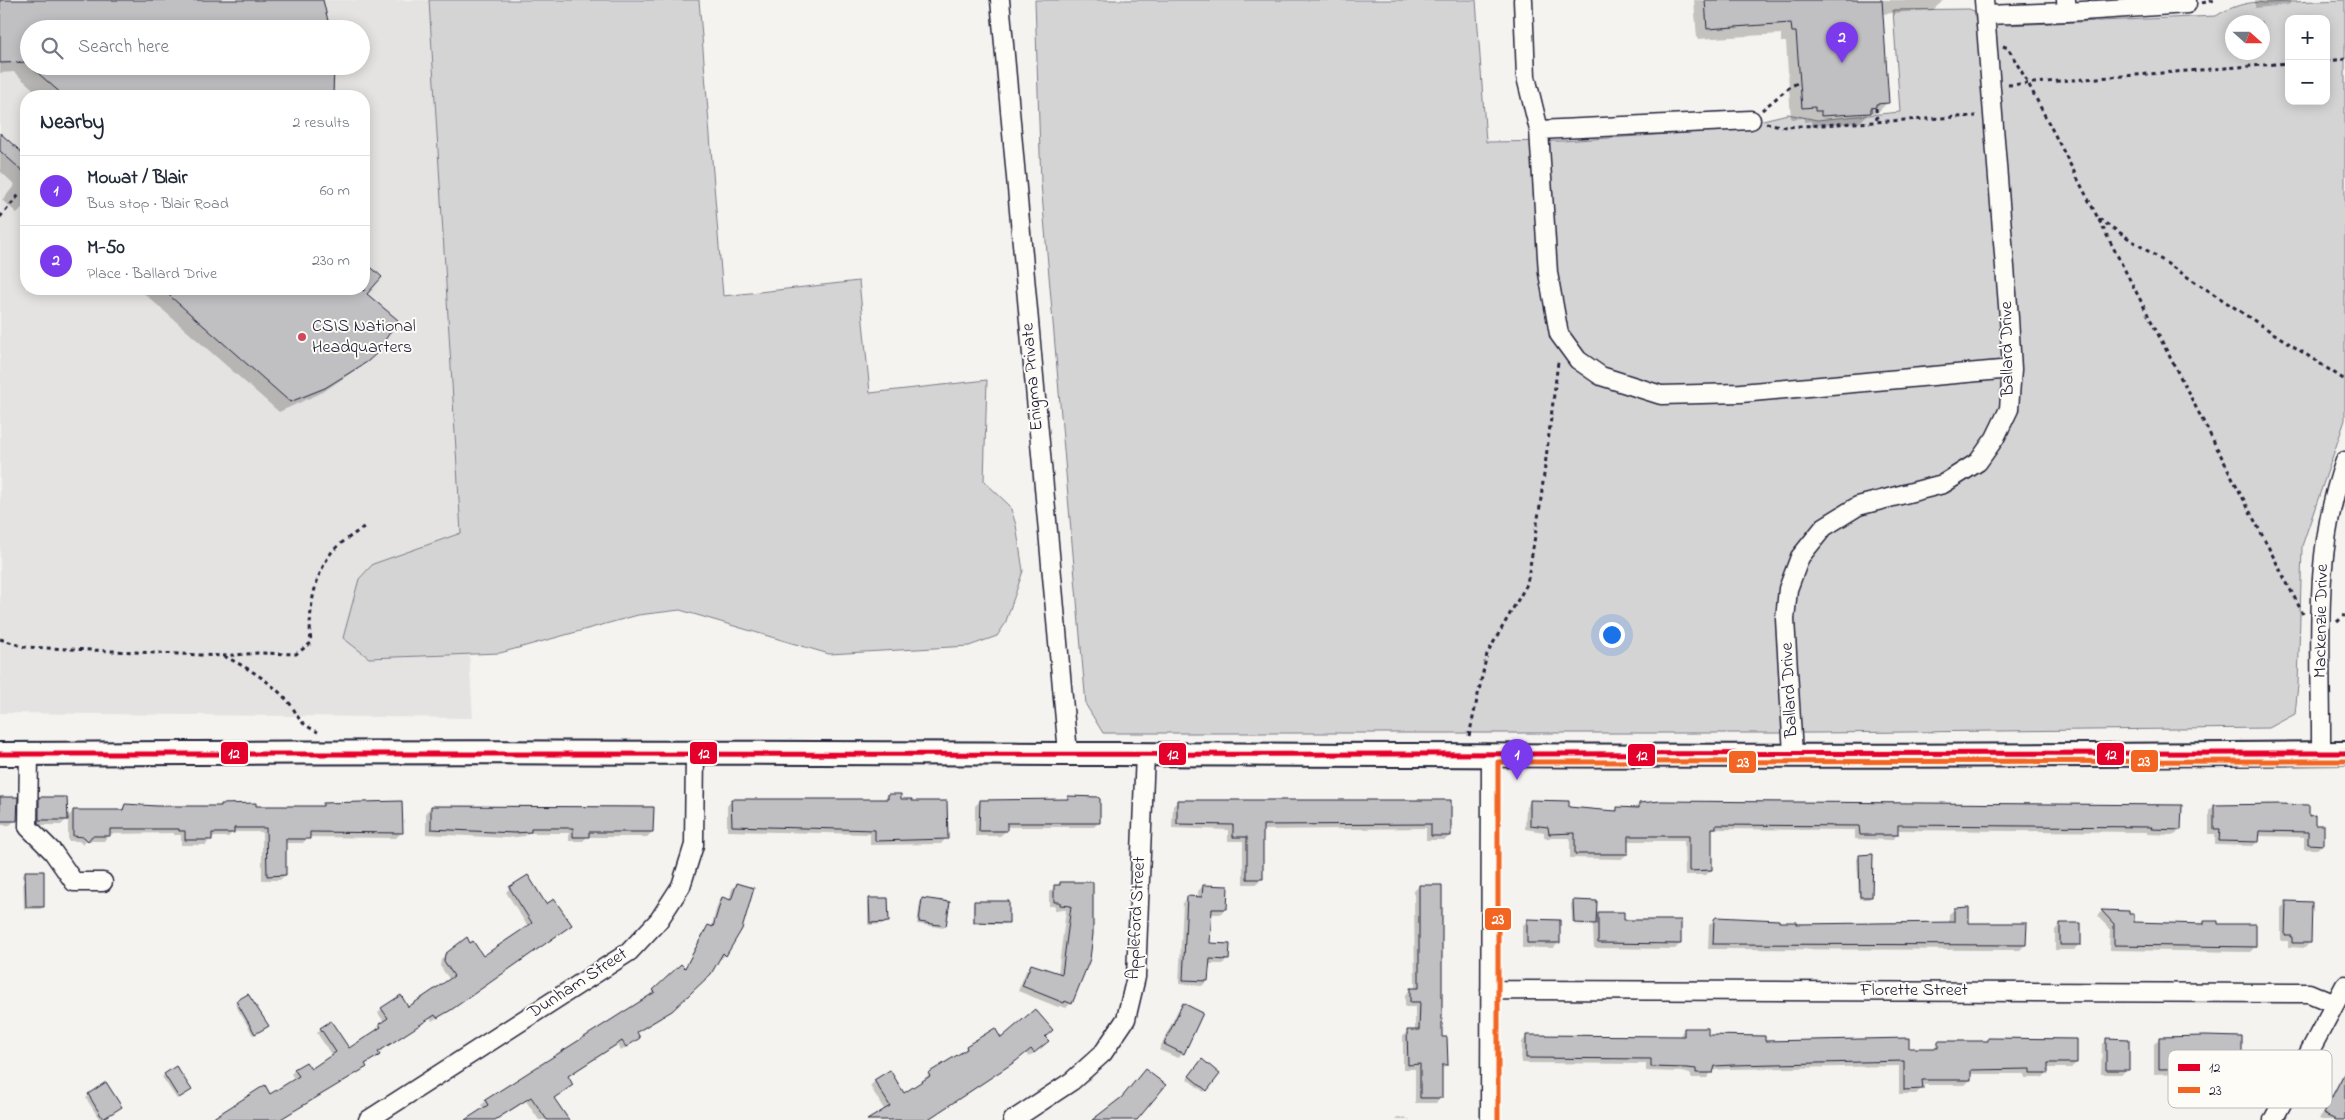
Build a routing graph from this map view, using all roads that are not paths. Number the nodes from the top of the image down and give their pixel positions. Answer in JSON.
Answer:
{"nodes":[{"id":1,"x":1000,"y":0,"type":"edge"},
{"id":2,"x":1523,"y":0,"type":"edge"},
{"id":3,"x":2186,"y":0,"type":"edge"},
{"id":4,"x":2067,"y":6,"type":"edge"},
{"id":5,"x":1985,"y":8,"type":"edge"},
{"id":6,"x":1751,"y":120,"type":"road end"},
{"id":7,"x":1539,"y":130,"type":"junction"},
{"id":8,"x":2012,"y":369,"type":"junction"},
{"id":9,"x":2345,"y":461,"type":"edge"},
{"id":10,"x":694,"y":751,"type":"junction"},
{"id":11,"x":1068,"y":753,"type":"junction"},
{"id":12,"x":1145,"y":753,"type":"junction"},
{"id":13,"x":2321,"y":753,"type":"junction"},
{"id":14,"x":2345,"y":753,"type":"edge"},
{"id":15,"x":0,"y":754,"type":"edge"},
{"id":16,"x":29,"y":754,"type":"junction"},
{"id":17,"x":1793,"y":754,"type":"junction"},
{"id":18,"x":1491,"y":755,"type":"junction"},
{"id":19,"x":104,"y":882,"type":"dead end"},
{"id":20,"x":2345,"y":985,"type":"edge"},
{"id":21,"x":1490,"y":990,"type":"junction"},
{"id":22,"x":2335,"y":1004,"type":"junction"},
{"id":23,"x":2310,"y":1050,"type":"edge"},
{"id":24,"x":2279,"y":1108,"type":"edge"},
{"id":25,"x":368,"y":1120,"type":"edge"},
{"id":26,"x":1013,"y":1120,"type":"edge"},
{"id":27,"x":1490,"y":1120,"type":"edge"},
{"id":28,"x":2273,"y":1120,"type":"edge"}],
"edges":[{"from":1,"to":11,"type":"street","name":"Enigma Private"},
{"from":2,"to":7,"type":"street"},
{"from":3,"to":4,"type":"street"},
{"from":4,"to":5,"type":"street"},
{"from":5,"to":8,"type":"street","name":"Ballard Drive"},
{"from":6,"to":7,"type":"street"},
{"from":7,"to":8,"type":"street"},
{"from":8,"to":17,"type":"street","name":"Ballard Drive"},
{"from":9,"to":13,"type":"street","name":"Mackenzie Drive"},
{"from":10,"to":11,"type":"main road"},
{"from":10,"to":16,"type":"main road"},
{"from":10,"to":25,"type":"street","name":"Dunham Street"},
{"from":11,"to":12,"type":"main road"},
{"from":12,"to":18,"type":"main road"},
{"from":12,"to":26,"type":"street","name":"Appleford Street"},
{"from":13,"to":14,"type":"main road"},
{"from":13,"to":17,"type":"main road"},
{"from":15,"to":16,"type":"main road"},
{"from":16,"to":19,"type":"street"},
{"from":17,"to":18,"type":"main road"},
{"from":18,"to":21,"type":"street"},
{"from":20,"to":22,"type":"street"},
{"from":21,"to":22,"type":"street","name":"Florette Street"},
{"from":21,"to":27,"type":"street"},
{"from":22,"to":23,"type":"street"},
{"from":24,"to":28,"type":"street"}]}
